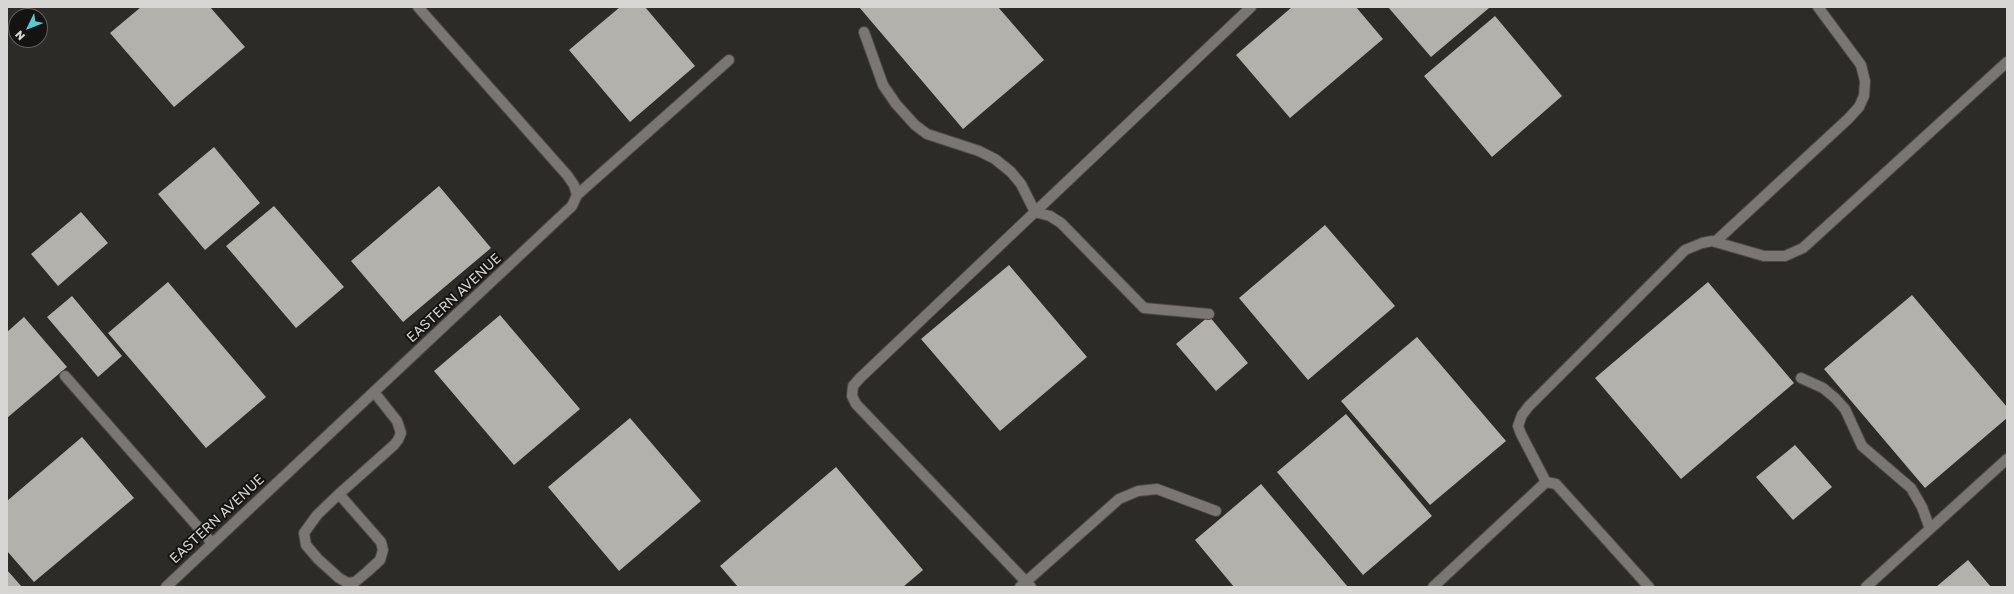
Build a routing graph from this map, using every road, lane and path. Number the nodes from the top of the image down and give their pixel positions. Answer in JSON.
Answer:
{"nodes":[{"id":1,"x":418,"y":7,"type":"edge"},
{"id":2,"x":1252,"y":7,"type":"edge"},
{"id":3,"x":1818,"y":7,"type":"edge"},
{"id":4,"x":864,"y":32,"type":"dead end"},
{"id":5,"x":729,"y":60,"type":"dead end"},
{"id":6,"x":2007,"y":62,"type":"edge"},
{"id":7,"x":577,"y":195,"type":"junction"},
{"id":8,"x":1035,"y":212,"type":"junction"},
{"id":9,"x":1715,"y":242,"type":"junction"},
{"id":10,"x":1209,"y":314,"type":"dead end"},
{"id":11,"x":66,"y":376,"type":"dead end"},
{"id":12,"x":1801,"y":378,"type":"dead end"},
{"id":13,"x":374,"y":392,"type":"junction"},
{"id":14,"x":2007,"y":460,"type":"edge"},
{"id":15,"x":1546,"y":482,"type":"junction"},
{"id":16,"x":339,"y":494,"type":"junction"},
{"id":17,"x":1216,"y":512,"type":"dead end"},
{"id":18,"x":1930,"y":529,"type":"junction"},
{"id":19,"x":212,"y":543,"type":"junction"},
{"id":20,"x":1026,"y":585,"type":"edge"},
{"id":21,"x":166,"y":587,"type":"edge"},
{"id":22,"x":1433,"y":587,"type":"edge"},
{"id":23,"x":1649,"y":587,"type":"edge"},
{"id":24,"x":1866,"y":587,"type":"edge"}],
"edges":[{"from":1,"to":7,"type":"street"},
{"from":2,"to":8,"type":"street"},
{"from":3,"to":9,"type":"street"},
{"from":4,"to":8,"type":"street"},
{"from":5,"to":7,"type":"street","name":"EASTERN AVENUE"},
{"from":6,"to":9,"type":"street"},
{"from":7,"to":13,"type":"street","name":"EASTERN AVENUE"},
{"from":8,"to":10,"type":"street"},
{"from":8,"to":20,"type":"street"},
{"from":9,"to":15,"type":"street"},
{"from":11,"to":19,"type":"street"},
{"from":12,"to":18,"type":"street"},
{"from":13,"to":16,"type":"street"},
{"from":13,"to":19,"type":"street","name":"EASTERN AVENUE"},
{"from":14,"to":18,"type":"street"},
{"from":15,"to":22,"type":"street"},
{"from":15,"to":23,"type":"street"},
{"from":16,"to":16,"type":"street"},
{"from":17,"to":20,"type":"street"},
{"from":18,"to":24,"type":"street"},
{"from":19,"to":21,"type":"street","name":"EASTERN AVENUE"}]}
